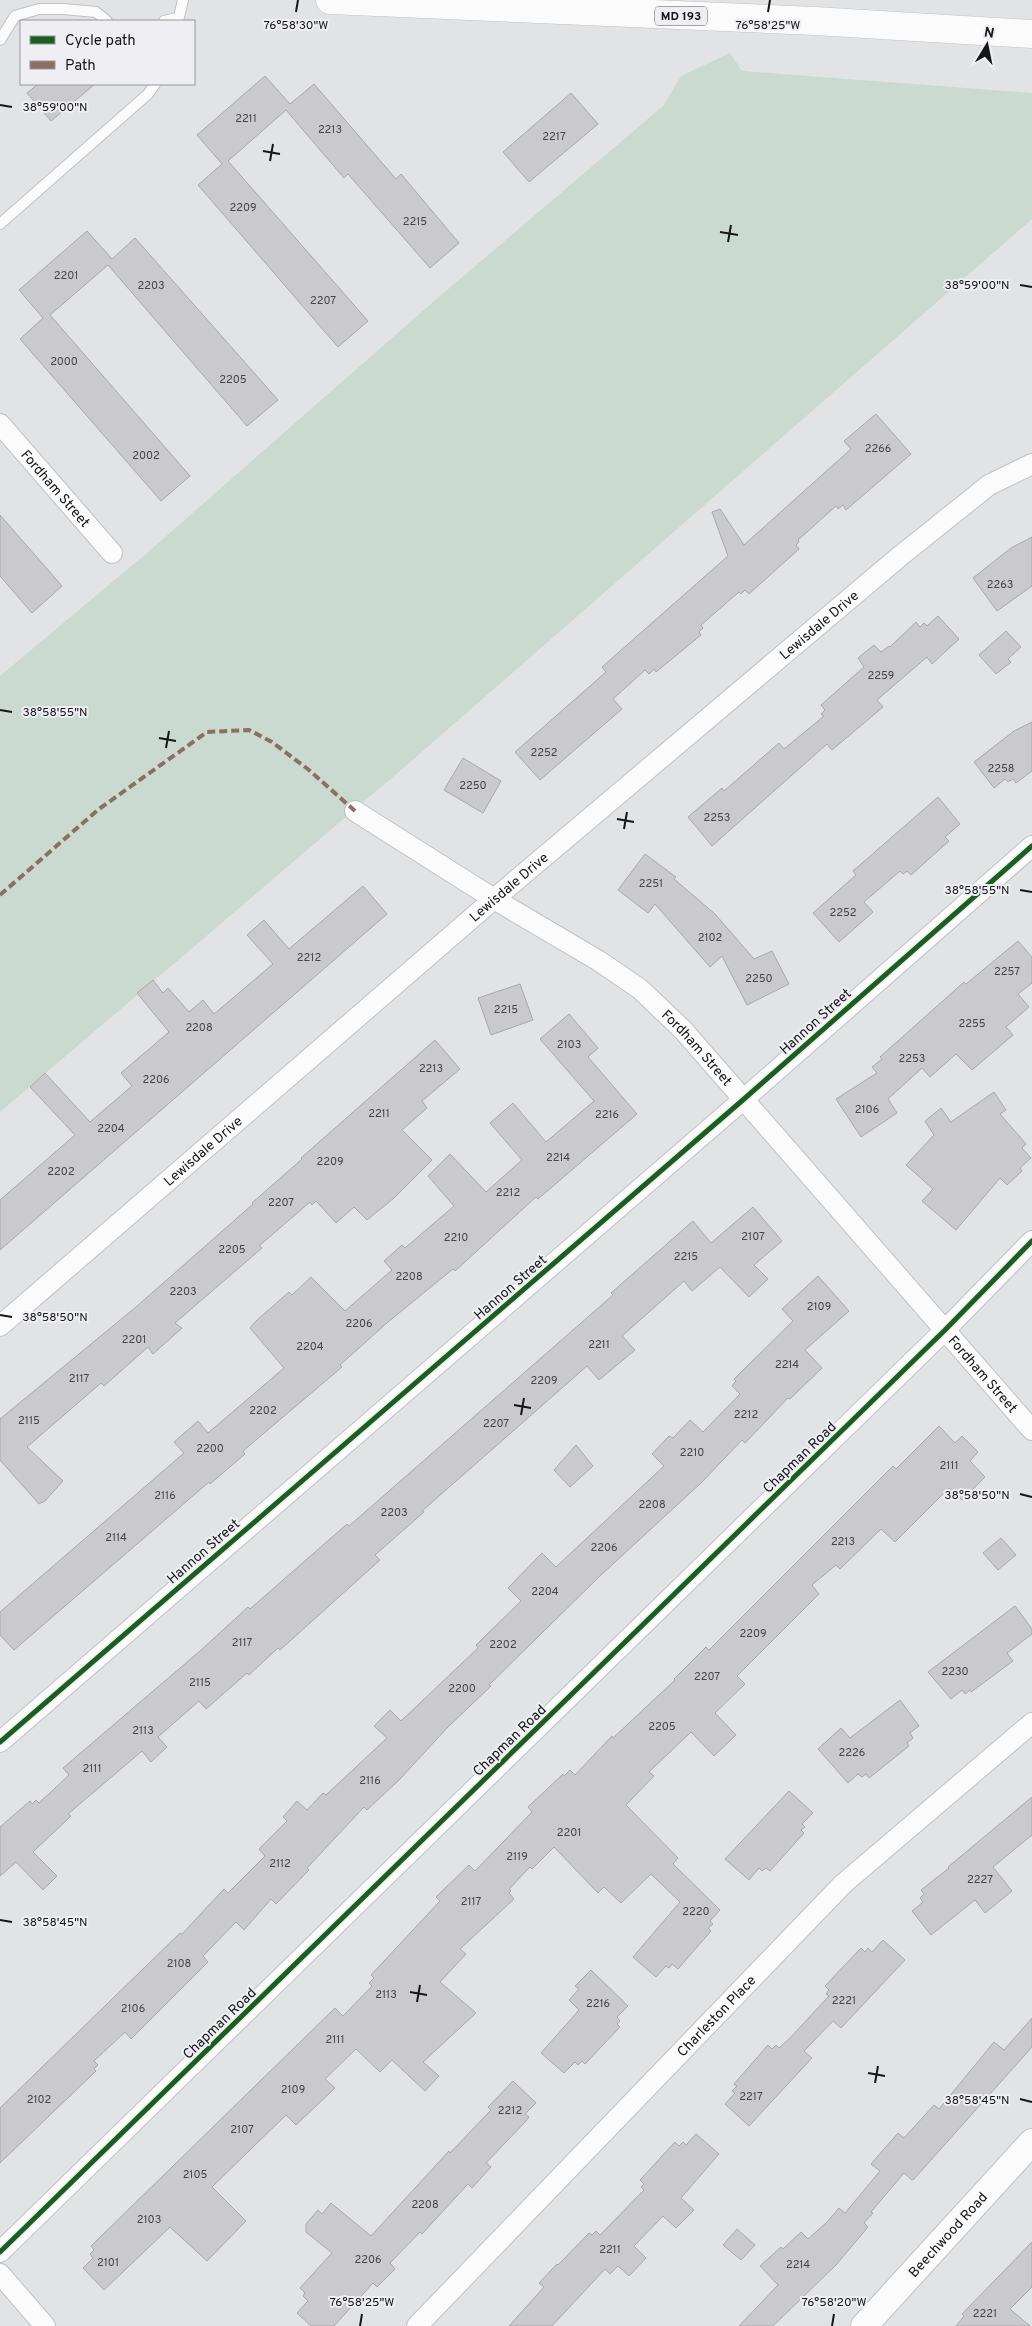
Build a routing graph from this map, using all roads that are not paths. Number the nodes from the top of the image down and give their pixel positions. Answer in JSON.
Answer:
{"nodes":[{"id":1,"x":183,"y":0,"type":"edge"},
{"id":2,"x":330,"y":0,"type":"edge"},
{"id":3,"x":106,"y":20,"type":"edge"},
{"id":4,"x":178,"y":20,"type":"edge"},
{"id":5,"x":1032,"y":34,"type":"edge"},
{"id":6,"x":0,"y":40,"type":"edge"},
{"id":7,"x":154,"y":85,"type":"edge"},
{"id":8,"x":0,"y":224,"type":"edge"},
{"id":9,"x":0,"y":424,"type":"edge"},
{"id":10,"x":1032,"y":464,"type":"edge"},
{"id":11,"x":112,"y":553,"type":"dead end"},
{"id":12,"x":355,"y":811,"type":"dead end"},
{"id":13,"x":1032,"y":846,"type":"edge"},
{"id":14,"x":494,"y":899,"type":"junction"},
{"id":15,"x":744,"y":1099,"type":"junction"},
{"id":16,"x":1032,"y":1241,"type":"edge"},
{"id":17,"x":0,"y":1326,"type":"edge"},
{"id":18,"x":945,"y":1330,"type":"junction"},
{"id":19,"x":1032,"y":1430,"type":"edge"},
{"id":20,"x":1032,"y":1723,"type":"edge"},
{"id":21,"x":0,"y":1742,"type":"edge"},
{"id":22,"x":1032,"y":2142,"type":"edge"},
{"id":23,"x":0,"y":2252,"type":"edge"},
{"id":24,"x":0,"y":2274,"type":"edge"},
{"id":25,"x":44,"y":2326,"type":"edge"},
{"id":26,"x":418,"y":2326,"type":"edge"},
{"id":27,"x":864,"y":2326,"type":"edge"}],
"edges":[{"from":1,"to":4,"type":"lane"},
{"from":2,"to":5,"type":"main road","number":"MD 193"},
{"from":3,"to":6,"type":"lane"},
{"from":7,"to":8,"type":"lane"},
{"from":9,"to":11,"type":"street","name":"Fordham Street"},
{"from":10,"to":14,"type":"street","name":"Lewisdale Drive"},
{"from":12,"to":14,"type":"street","name":"Fordham Street"},
{"from":13,"to":15,"type":"street","name":"Hannon Street"},
{"from":14,"to":15,"type":"street","name":"Fordham Street"},
{"from":14,"to":17,"type":"street","name":"Lewisdale Drive"},
{"from":15,"to":18,"type":"street","name":"Fordham Street"},
{"from":15,"to":21,"type":"street","name":"Hannon Street"},
{"from":16,"to":18,"type":"street","name":"Chapman Road"},
{"from":18,"to":19,"type":"street","name":"Fordham Street"},
{"from":18,"to":23,"type":"street","name":"Chapman Road"},
{"from":20,"to":26,"type":"street","name":"Charleston Place"},
{"from":22,"to":27,"type":"street","name":"Beechwood Road"},
{"from":24,"to":25,"type":"street"}]}
